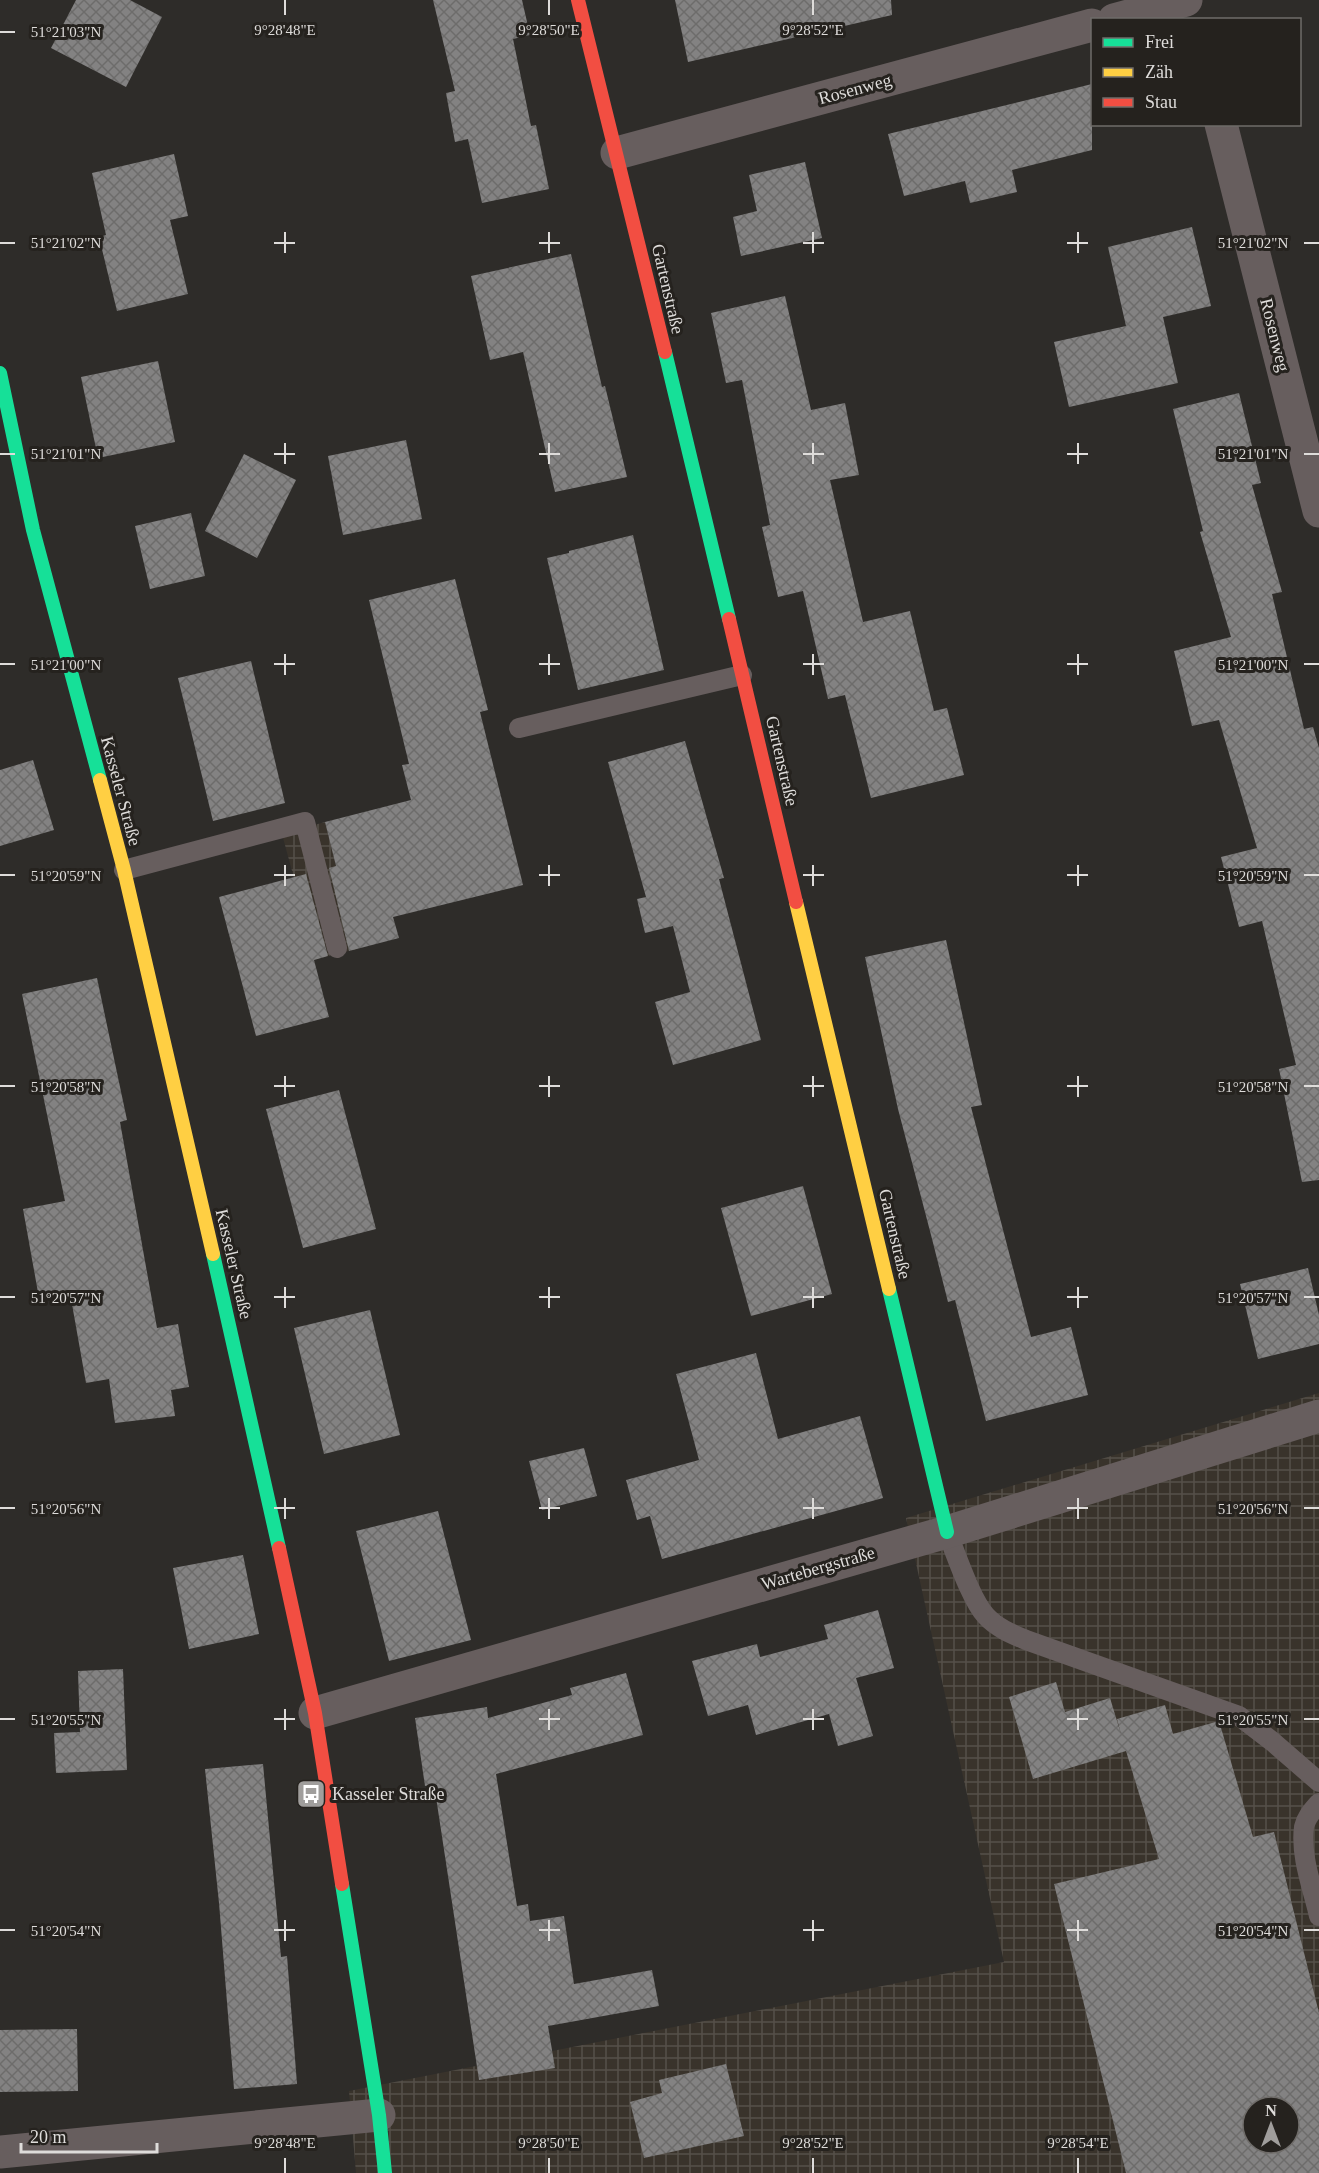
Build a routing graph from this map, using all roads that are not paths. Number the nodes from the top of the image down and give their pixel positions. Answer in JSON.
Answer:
{"nodes":[{"id":1,"x":578,"y":0,"type":"edge"},
{"id":2,"x":1188,"y":0,"type":"edge"},
{"id":3,"x":1121,"y":18,"type":"edge"},
{"id":4,"x":1194,"y":18,"type":"edge"},
{"id":5,"x":1091,"y":25,"type":"edge"},
{"id":6,"x":1222,"y":126,"type":"edge"},
{"id":7,"x":617,"y":153,"type":"junction"},
{"id":8,"x":0,"y":373,"type":"edge"},
{"id":9,"x":1319,"y":511,"type":"edge"},
{"id":10,"x":742,"y":675,"type":"junction"},
{"id":11,"x":519,"y":728,"type":"dead end"},
{"id":12,"x":124,"y":870,"type":"junction"},
{"id":13,"x":337,"y":948,"type":"dead end"},
{"id":14,"x":1319,"y":1416,"type":"edge"},
{"id":15,"x":947,"y":1532,"type":"junction"},
{"id":16,"x":315,"y":1713,"type":"junction"},
{"id":17,"x":1319,"y":1782,"type":"edge"},
{"id":18,"x":1319,"y":1803,"type":"edge"},
{"id":19,"x":1319,"y":1916,"type":"edge"},
{"id":20,"x":380,"y":2115,"type":"junction"},
{"id":21,"x":0,"y":2152,"type":"edge"},
{"id":22,"x":386,"y":2173,"type":"edge"}],
"edges":[{"from":1,"to":7,"type":"main road","name":"Gartenstraße"},
{"from":2,"to":3,"type":"street"},
{"from":2,"to":4,"type":"street"},
{"from":5,"to":7,"type":"street","name":"Rosenweg"},
{"from":6,"to":9,"type":"street","name":"Rosenweg"},
{"from":7,"to":10,"type":"main road","name":"Gartenstraße"},
{"from":8,"to":12,"type":"main road","name":"Kasseler Straße"},
{"from":10,"to":11,"type":"lane"},
{"from":10,"to":15,"type":"main road","name":"Gartenstraße"},
{"from":12,"to":13,"type":"lane"},
{"from":12,"to":16,"type":"main road","name":"Kasseler Straße"},
{"from":14,"to":15,"type":"street","name":"Wartebergstraße"},
{"from":15,"to":16,"type":"street","name":"Wartebergstraße"},
{"from":15,"to":17,"type":"lane"},
{"from":16,"to":20,"type":"main road","name":"Kasseler Straße"},
{"from":18,"to":19,"type":"lane"},
{"from":20,"to":21,"type":"street"},
{"from":20,"to":22,"type":"main road","name":"Kasseler Straße"}]}
